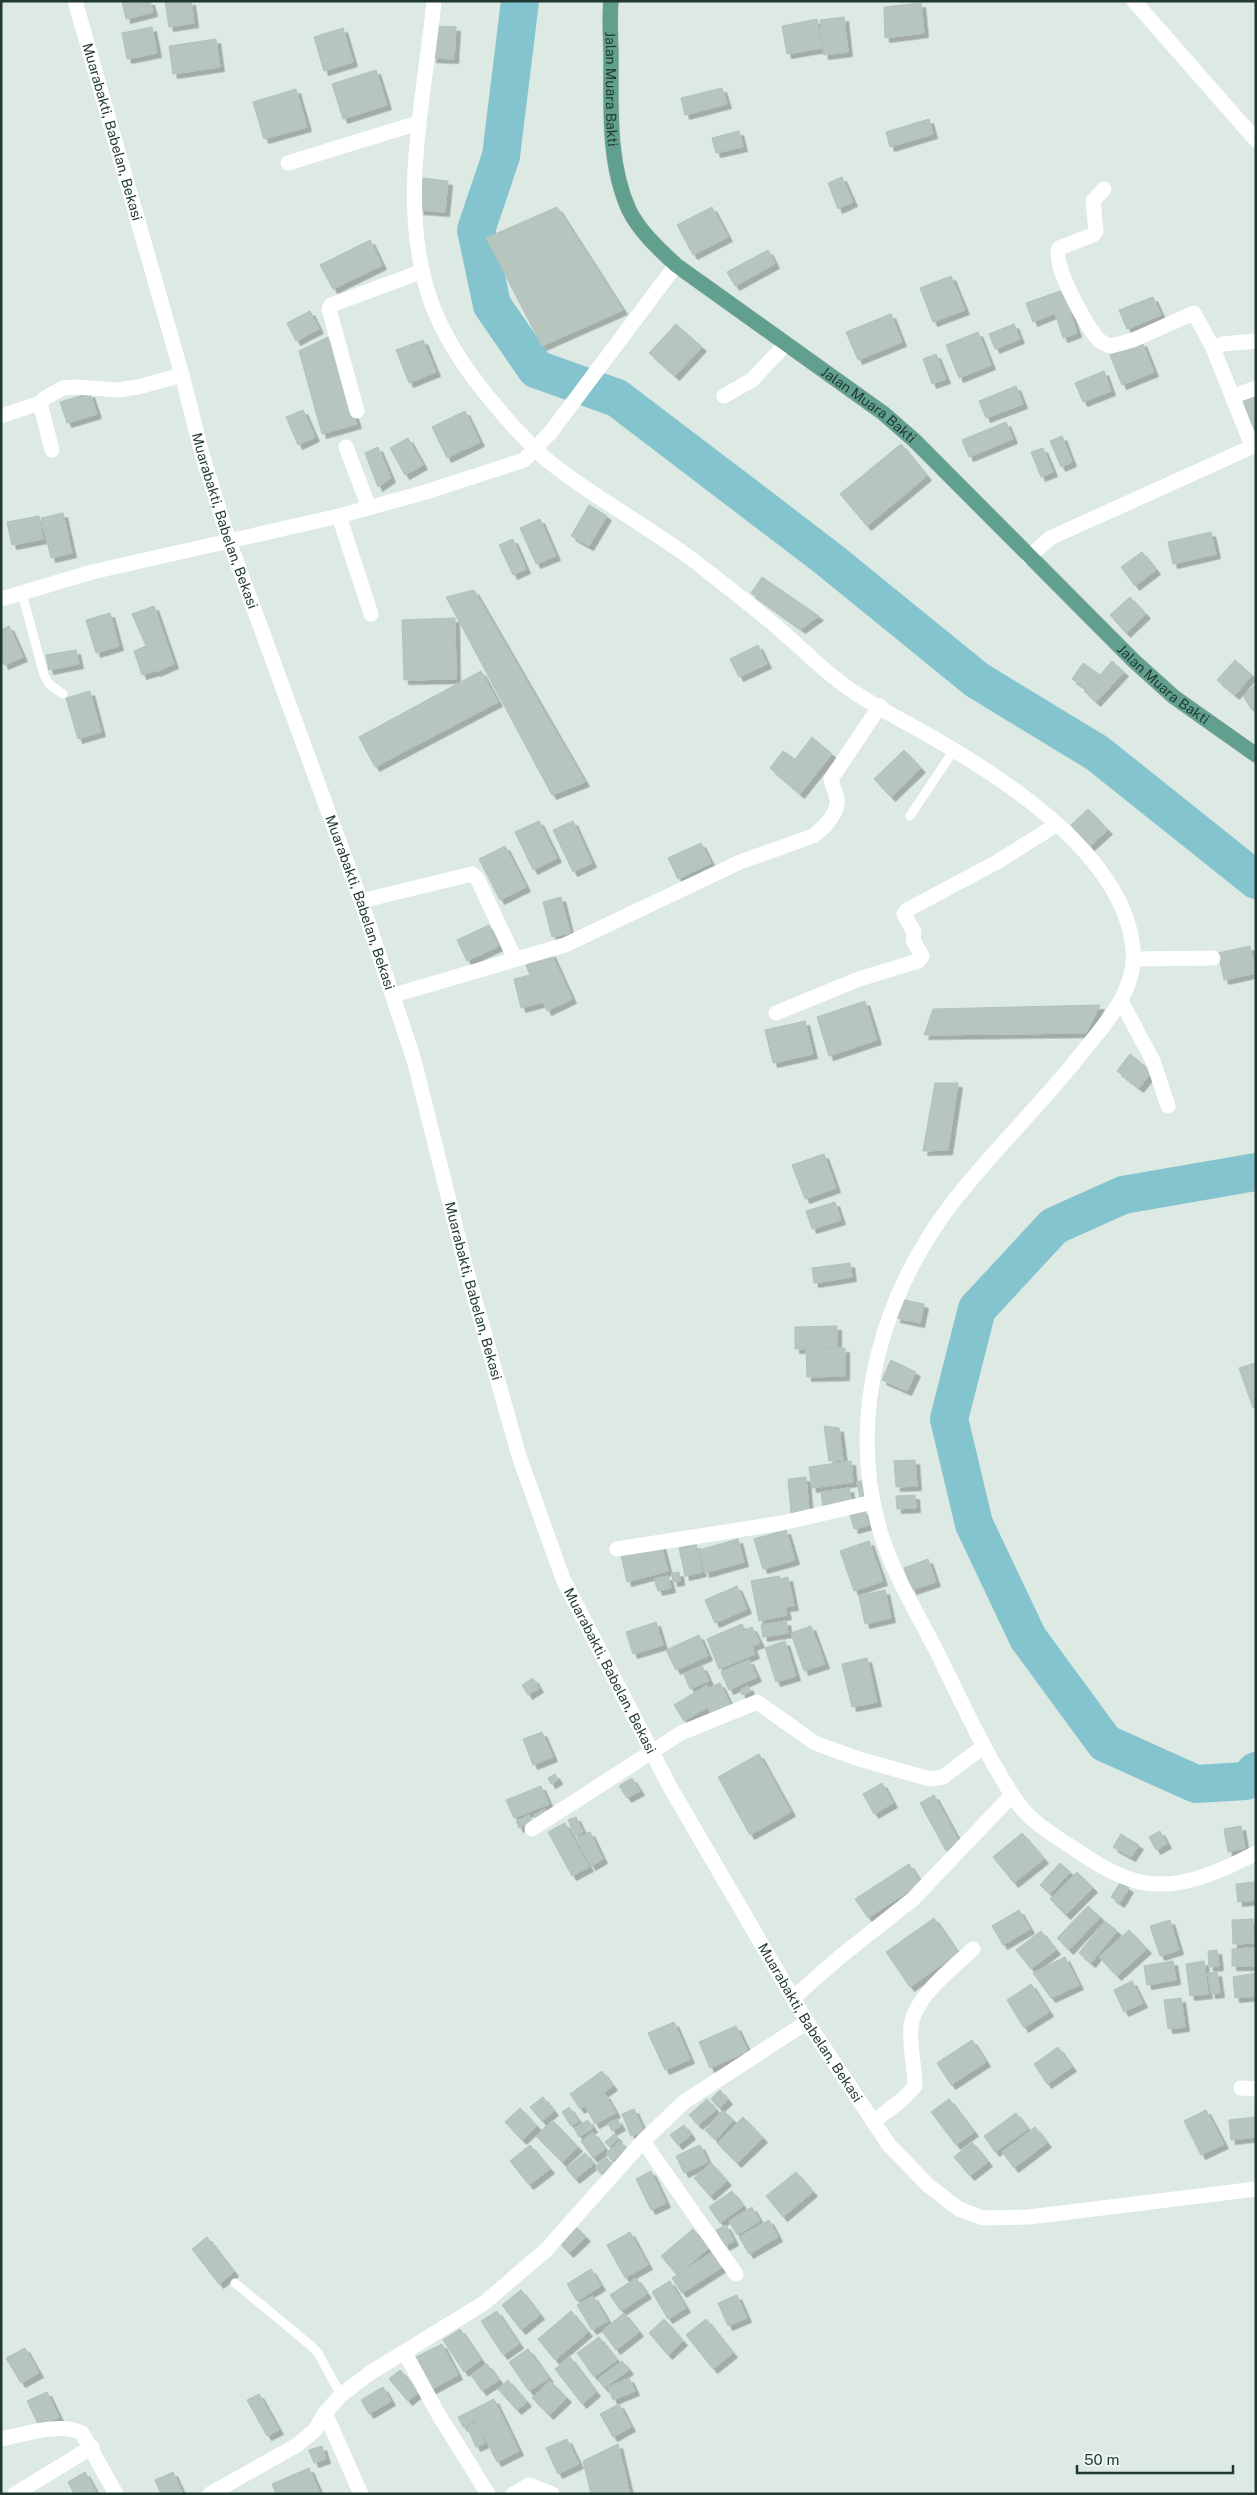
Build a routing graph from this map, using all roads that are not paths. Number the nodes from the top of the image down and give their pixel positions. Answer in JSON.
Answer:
{"nodes":[{"id":1,"x":75,"y":1,"type":"edge"},
{"id":2,"x":434,"y":1,"type":"edge"},
{"id":3,"x":611,"y":1,"type":"edge"},
{"id":4,"x":1134,"y":1,"type":"edge"},
{"id":5,"x":418,"y":123,"type":"junction"},
{"id":6,"x":1256,"y":140,"type":"edge"},
{"id":7,"x":288,"y":163,"type":"dead end"},
{"id":8,"x":1104,"y":189,"type":"dead end"},
{"id":9,"x":676,"y":265,"type":"junction"},
{"id":10,"x":423,"y":271,"type":"junction"},
{"id":11,"x":1256,"y":341,"type":"edge"},
{"id":12,"x":786,"y":344,"type":"junction"},
{"id":13,"x":1213,"y":348,"type":"junction"},
{"id":14,"x":182,"y":375,"type":"junction"},
{"id":15,"x":1256,"y":388,"type":"edge"},
{"id":16,"x":724,"y":396,"type":"dead end"},
{"id":17,"x":1234,"y":396,"type":"junction"},
{"id":18,"x":40,"y":403,"type":"junction"},
{"id":19,"x":357,"y":411,"type":"dead end"},
{"id":20,"x":1,"y":416,"type":"edge"},
{"id":21,"x":1254,"y":445,"type":"edge"},
{"id":22,"x":346,"y":447,"type":"dead end"},
{"id":23,"x":52,"y":450,"type":"dead end"},
{"id":24,"x":535,"y":451,"type":"junction"},
{"id":25,"x":369,"y":507,"type":"junction"},
{"id":26,"x":339,"y":516,"type":"junction"},
{"id":27,"x":229,"y":541,"type":"junction"},
{"id":28,"x":1029,"y":557,"type":"junction"},
{"id":29,"x":22,"y":593,"type":"junction"},
{"id":30,"x":1,"y":599,"type":"edge"},
{"id":31,"x":370,"y":614,"type":"dead end"},
{"id":32,"x":63,"y":694,"type":"dead end"},
{"id":33,"x":880,"y":706,"type":"junction"},
{"id":34,"x":954,"y":750,"type":"junction"},
{"id":35,"x":1256,"y":755,"type":"edge"},
{"id":36,"x":910,"y":816,"type":"dead end"},
{"id":37,"x":1056,"y":824,"type":"junction"},
{"id":38,"x":361,"y":901,"type":"junction"},
{"id":39,"x":1213,"y":958,"type":"dead end"},
{"id":40,"x":515,"y":959,"type":"junction"},
{"id":41,"x":1134,"y":960,"type":"junction"},
{"id":42,"x":394,"y":995,"type":"junction"},
{"id":43,"x":1121,"y":1001,"type":"junction"},
{"id":44,"x":776,"y":1013,"type":"dead end"},
{"id":45,"x":1168,"y":1106,"type":"dead end"},
{"id":46,"x":873,"y":1502,"type":"junction"},
{"id":47,"x":617,"y":1549,"type":"dead end"},
{"id":48,"x":984,"y":1746,"type":"junction"},
{"id":49,"x":652,"y":1753,"type":"junction"},
{"id":50,"x":1012,"y":1795,"type":"junction"},
{"id":51,"x":532,"y":1829,"type":"dead end"},
{"id":52,"x":1256,"y":1853,"type":"edge"},
{"id":53,"x":973,"y":1949,"type":"dead end"},
{"id":54,"x":794,"y":1997,"type":"junction"},
{"id":55,"x":807,"y":2022,"type":"junction"},
{"id":56,"x":873,"y":2122,"type":"junction"},
{"id":57,"x":643,"y":2141,"type":"junction"},
{"id":58,"x":1256,"y":2189,"type":"edge"},
{"id":59,"x":736,"y":2274,"type":"dead end"},
{"id":60,"x":234,"y":2283,"type":"dead end"},
{"id":61,"x":404,"y":2353,"type":"junction"},
{"id":62,"x":341,"y":2395,"type":"junction"},
{"id":63,"x":325,"y":2413,"type":"junction"},
{"id":64,"x":1,"y":2438,"type":"edge"},
{"id":65,"x":92,"y":2448,"type":"junction"},
{"id":66,"x":15,"y":2494,"type":"edge"},
{"id":67,"x":116,"y":2494,"type":"edge"},
{"id":68,"x":210,"y":2494,"type":"edge"},
{"id":69,"x":361,"y":2494,"type":"edge"},
{"id":70,"x":488,"y":2494,"type":"edge"},
{"id":71,"x":513,"y":2494,"type":"edge"},
{"id":72,"x":552,"y":2494,"type":"edge"}],
"edges":[{"from":1,"to":14,"type":"street","name":"Muarabakti, Babelan, Bekasi"},
{"from":2,"to":5,"type":"street"},
{"from":3,"to":9,"type":"main road","name":"Jalan Muara Bakti"},
{"from":4,"to":6,"type":"street"},
{"from":5,"to":7,"type":"street"},
{"from":5,"to":10,"type":"street"},
{"from":8,"to":13,"type":"street"},
{"from":9,"to":12,"type":"main road","name":"Jalan Muara Bakti"},
{"from":9,"to":24,"type":"street"},
{"from":10,"to":19,"type":"street"},
{"from":10,"to":24,"type":"street"},
{"from":11,"to":13,"type":"street"},
{"from":12,"to":16,"type":"street"},
{"from":12,"to":28,"type":"main road","name":"Jalan Muara Bakti"},
{"from":13,"to":17,"type":"street"},
{"from":14,"to":18,"type":"street"},
{"from":14,"to":27,"type":"street","name":"Muarabakti, Babelan, Bekasi"},
{"from":15,"to":17,"type":"street"},
{"from":17,"to":21,"type":"street"},
{"from":18,"to":20,"type":"street"},
{"from":18,"to":23,"type":"street"},
{"from":21,"to":28,"type":"street"},
{"from":22,"to":25,"type":"street"},
{"from":24,"to":25,"type":"street"},
{"from":24,"to":33,"type":"street"},
{"from":25,"to":26,"type":"street"},
{"from":26,"to":27,"type":"street"},
{"from":26,"to":31,"type":"street"},
{"from":27,"to":29,"type":"street"},
{"from":27,"to":38,"type":"street","name":"Muarabakti, Babelan, Bekasi"},
{"from":28,"to":35,"type":"main road","name":"Jalan Muara Bakti"},
{"from":29,"to":30,"type":"street"},
{"from":29,"to":32,"type":"lane"},
{"from":33,"to":34,"type":"street"},
{"from":33,"to":40,"type":"street"},
{"from":34,"to":36,"type":"lane"},
{"from":34,"to":37,"type":"street"},
{"from":37,"to":41,"type":"street"},
{"from":37,"to":44,"type":"street"},
{"from":38,"to":40,"type":"street"},
{"from":38,"to":42,"type":"street","name":"Muarabakti, Babelan, Bekasi"},
{"from":39,"to":41,"type":"street"},
{"from":40,"to":42,"type":"street"},
{"from":41,"to":43,"type":"street"},
{"from":42,"to":49,"type":"street","name":"Muarabakti, Babelan, Bekasi"},
{"from":43,"to":45,"type":"street"},
{"from":43,"to":46,"type":"street"},
{"from":46,"to":47,"type":"street"},
{"from":46,"to":48,"type":"street"},
{"from":48,"to":49,"type":"street"},
{"from":48,"to":50,"type":"street"},
{"from":49,"to":51,"type":"street"},
{"from":49,"to":54,"type":"street","name":"Muarabakti, Babelan, Bekasi"},
{"from":50,"to":52,"type":"street"},
{"from":50,"to":54,"type":"street"},
{"from":53,"to":56,"type":"street"},
{"from":54,"to":55,"type":"street","name":"Muarabakti, Babelan, Bekasi"},
{"from":55,"to":56,"type":"street","name":"Muarabakti, Babelan, Bekasi"},
{"from":55,"to":57,"type":"street"},
{"from":56,"to":58,"type":"street","name":"Muarabakti, Babelan, Bekasi"},
{"from":57,"to":59,"type":"street"},
{"from":57,"to":61,"type":"street"},
{"from":60,"to":62,"type":"lane"},
{"from":61,"to":62,"type":"street"},
{"from":61,"to":70,"type":"street"},
{"from":62,"to":63,"type":"street"},
{"from":63,"to":68,"type":"street"},
{"from":63,"to":69,"type":"street"},
{"from":64,"to":65,"type":"street"},
{"from":65,"to":66,"type":"street"},
{"from":65,"to":67,"type":"street"},
{"from":71,"to":72,"type":"street"}]}
